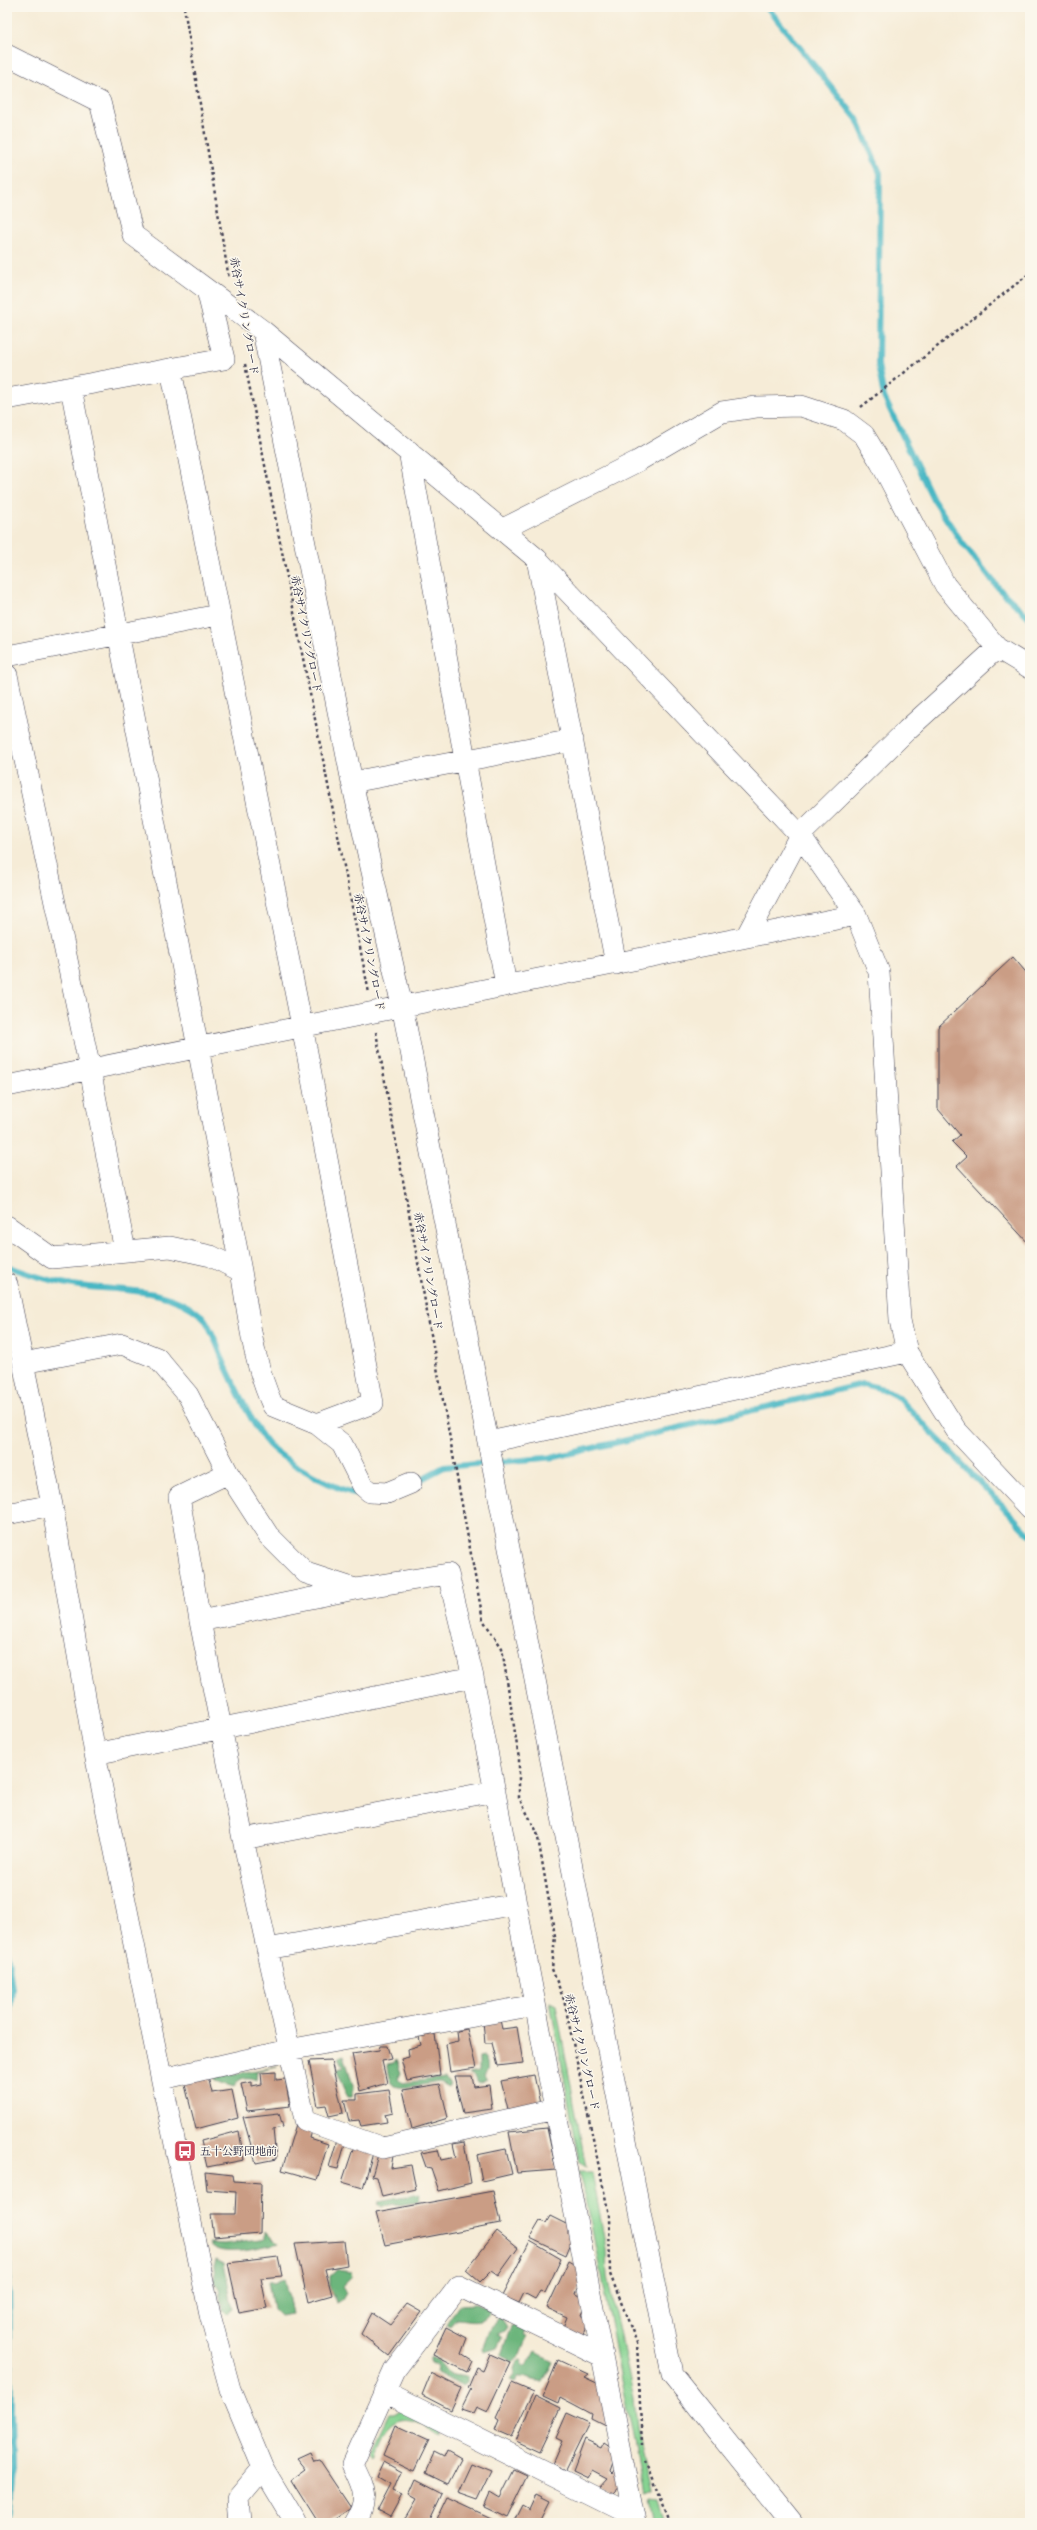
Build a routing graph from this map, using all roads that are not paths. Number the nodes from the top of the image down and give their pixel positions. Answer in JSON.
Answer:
{"nodes":[{"id":1,"x":7,"y":55,"type":"edge"},
{"id":2,"x":207,"y":290,"type":"junction"},
{"id":3,"x":263,"y":331,"type":"junction"},
{"id":4,"x":170,"y":370,"type":"junction"},
{"id":5,"x":71,"y":388,"type":"junction"},
{"id":6,"x":7,"y":399,"type":"edge"},
{"id":7,"x":409,"y":451,"type":"junction"},
{"id":8,"x":503,"y":529,"type":"junction"},
{"id":9,"x":537,"y":559,"type":"junction"},
{"id":10,"x":218,"y":614,"type":"junction"},
{"id":11,"x":118,"y":634,"type":"junction"},
{"id":12,"x":997,"y":648,"type":"junction"},
{"id":13,"x":7,"y":656,"type":"edge"},
{"id":14,"x":1030,"y":668,"type":"edge"},
{"id":15,"x":7,"y":675,"type":"edge"},
{"id":16,"x":573,"y":740,"type":"junction"},
{"id":17,"x":465,"y":760,"type":"junction"},
{"id":18,"x":352,"y":782,"type":"junction"},
{"id":19,"x":800,"y":835,"type":"junction"},
{"id":20,"x":856,"y":915,"type":"junction"},
{"id":21,"x":746,"y":937,"type":"junction"},
{"id":22,"x":616,"y":964,"type":"junction"},
{"id":23,"x":506,"y":985,"type":"junction"},
{"id":24,"x":402,"y":1006,"type":"junction"},
{"id":25,"x":302,"y":1026,"type":"junction"},
{"id":26,"x":199,"y":1047,"type":"junction"},
{"id":27,"x":90,"y":1069,"type":"junction"},
{"id":28,"x":7,"y":1086,"type":"edge"},
{"id":29,"x":7,"y":1226,"type":"edge"},
{"id":30,"x":124,"y":1251,"type":"junction"},
{"id":31,"x":241,"y":1272,"type":"junction"},
{"id":32,"x":7,"y":1284,"type":"edge"},
{"id":33,"x":907,"y":1352,"type":"junction"},
{"id":34,"x":23,"y":1363,"type":"junction"},
{"id":35,"x":317,"y":1424,"type":"junction"},
{"id":36,"x":489,"y":1442,"type":"junction"},
{"id":37,"x":228,"y":1473,"type":"junction"},
{"id":38,"x":411,"y":1483,"type":"dead end"},
{"id":39,"x":52,"y":1505,"type":"junction"},
{"id":40,"x":1030,"y":1509,"type":"edge"},
{"id":41,"x":7,"y":1514,"type":"edge"},
{"id":42,"x":355,"y":1589,"type":"junction"},
{"id":43,"x":200,"y":1621,"type":"junction"},
{"id":44,"x":473,"y":1677,"type":"junction"},
{"id":45,"x":223,"y":1729,"type":"junction"},
{"id":46,"x":95,"y":1754,"type":"junction"},
{"id":47,"x":495,"y":1791,"type":"junction"},
{"id":48,"x":243,"y":1838,"type":"junction"},
{"id":49,"x":516,"y":1904,"type":"junction"},
{"id":50,"x":267,"y":1949,"type":"junction"},
{"id":51,"x":535,"y":2005,"type":"junction"},
{"id":52,"x":288,"y":2050,"type":"junction"},
{"id":53,"x":162,"y":2079,"type":"junction"},
{"id":54,"x":555,"y":2109,"type":"junction"},
{"id":55,"x":602,"y":2356,"type":"junction"},
{"id":56,"x":384,"y":2392,"type":"junction"},
{"id":57,"x":263,"y":2468,"type":"junction"},
{"id":58,"x":635,"y":2520,"type":"edge"},
{"id":59,"x":363,"y":2521,"type":"edge"},
{"id":60,"x":239,"y":2523,"type":"edge"},
{"id":61,"x":296,"y":2523,"type":"edge"},
{"id":62,"x":792,"y":2523,"type":"edge"}],
"edges":[{"from":1,"to":2,"type":"street"},
{"from":2,"to":3,"type":"street"},
{"from":2,"to":4,"type":"street"},
{"from":3,"to":7,"type":"street"},
{"from":3,"to":18,"type":"street"},
{"from":4,"to":5,"type":"street"},
{"from":4,"to":10,"type":"street"},
{"from":5,"to":6,"type":"street"},
{"from":5,"to":11,"type":"street"},
{"from":7,"to":8,"type":"street"},
{"from":7,"to":17,"type":"street"},
{"from":8,"to":9,"type":"street"},
{"from":8,"to":12,"type":"street"},
{"from":9,"to":16,"type":"street"},
{"from":9,"to":19,"type":"street"},
{"from":10,"to":11,"type":"street"},
{"from":10,"to":25,"type":"street"},
{"from":11,"to":13,"type":"street"},
{"from":11,"to":26,"type":"street"},
{"from":12,"to":14,"type":"street"},
{"from":12,"to":19,"type":"street"},
{"from":15,"to":27,"type":"street"},
{"from":16,"to":17,"type":"street"},
{"from":16,"to":22,"type":"street"},
{"from":17,"to":18,"type":"street"},
{"from":17,"to":23,"type":"street"},
{"from":18,"to":24,"type":"street"},
{"from":19,"to":20,"type":"street"},
{"from":19,"to":21,"type":"street"},
{"from":20,"to":21,"type":"street"},
{"from":20,"to":33,"type":"street"},
{"from":21,"to":22,"type":"street"},
{"from":22,"to":23,"type":"street"},
{"from":23,"to":24,"type":"street"},
{"from":24,"to":25,"type":"street"},
{"from":24,"to":36,"type":"street"},
{"from":25,"to":26,"type":"street"},
{"from":25,"to":35,"type":"street"},
{"from":26,"to":27,"type":"street"},
{"from":26,"to":31,"type":"street"},
{"from":27,"to":28,"type":"street"},
{"from":27,"to":30,"type":"street"},
{"from":29,"to":30,"type":"street"},
{"from":30,"to":31,"type":"street"},
{"from":31,"to":35,"type":"street"},
{"from":32,"to":34,"type":"street"},
{"from":33,"to":36,"type":"street"},
{"from":33,"to":40,"type":"street"},
{"from":34,"to":37,"type":"street"},
{"from":34,"to":39,"type":"street"},
{"from":35,"to":38,"type":"street"},
{"from":36,"to":62,"type":"street"},
{"from":37,"to":42,"type":"street"},
{"from":37,"to":43,"type":"street"},
{"from":39,"to":41,"type":"street"},
{"from":39,"to":46,"type":"street"},
{"from":42,"to":43,"type":"street"},
{"from":42,"to":44,"type":"street"},
{"from":43,"to":45,"type":"street"},
{"from":44,"to":45,"type":"street"},
{"from":44,"to":47,"type":"street"},
{"from":45,"to":46,"type":"street"},
{"from":45,"to":48,"type":"street"},
{"from":46,"to":53,"type":"street"},
{"from":47,"to":48,"type":"street"},
{"from":47,"to":49,"type":"street"},
{"from":48,"to":50,"type":"street"},
{"from":49,"to":50,"type":"street"},
{"from":49,"to":51,"type":"street"},
{"from":50,"to":52,"type":"street"},
{"from":51,"to":52,"type":"street"},
{"from":51,"to":54,"type":"street"},
{"from":52,"to":53,"type":"street"},
{"from":52,"to":54,"type":"street"},
{"from":53,"to":57,"type":"street"},
{"from":54,"to":55,"type":"street"},
{"from":55,"to":56,"type":"street"},
{"from":55,"to":58,"type":"street"},
{"from":56,"to":58,"type":"street"},
{"from":56,"to":59,"type":"street"},
{"from":57,"to":60,"type":"street"},
{"from":57,"to":61,"type":"street"}]}
